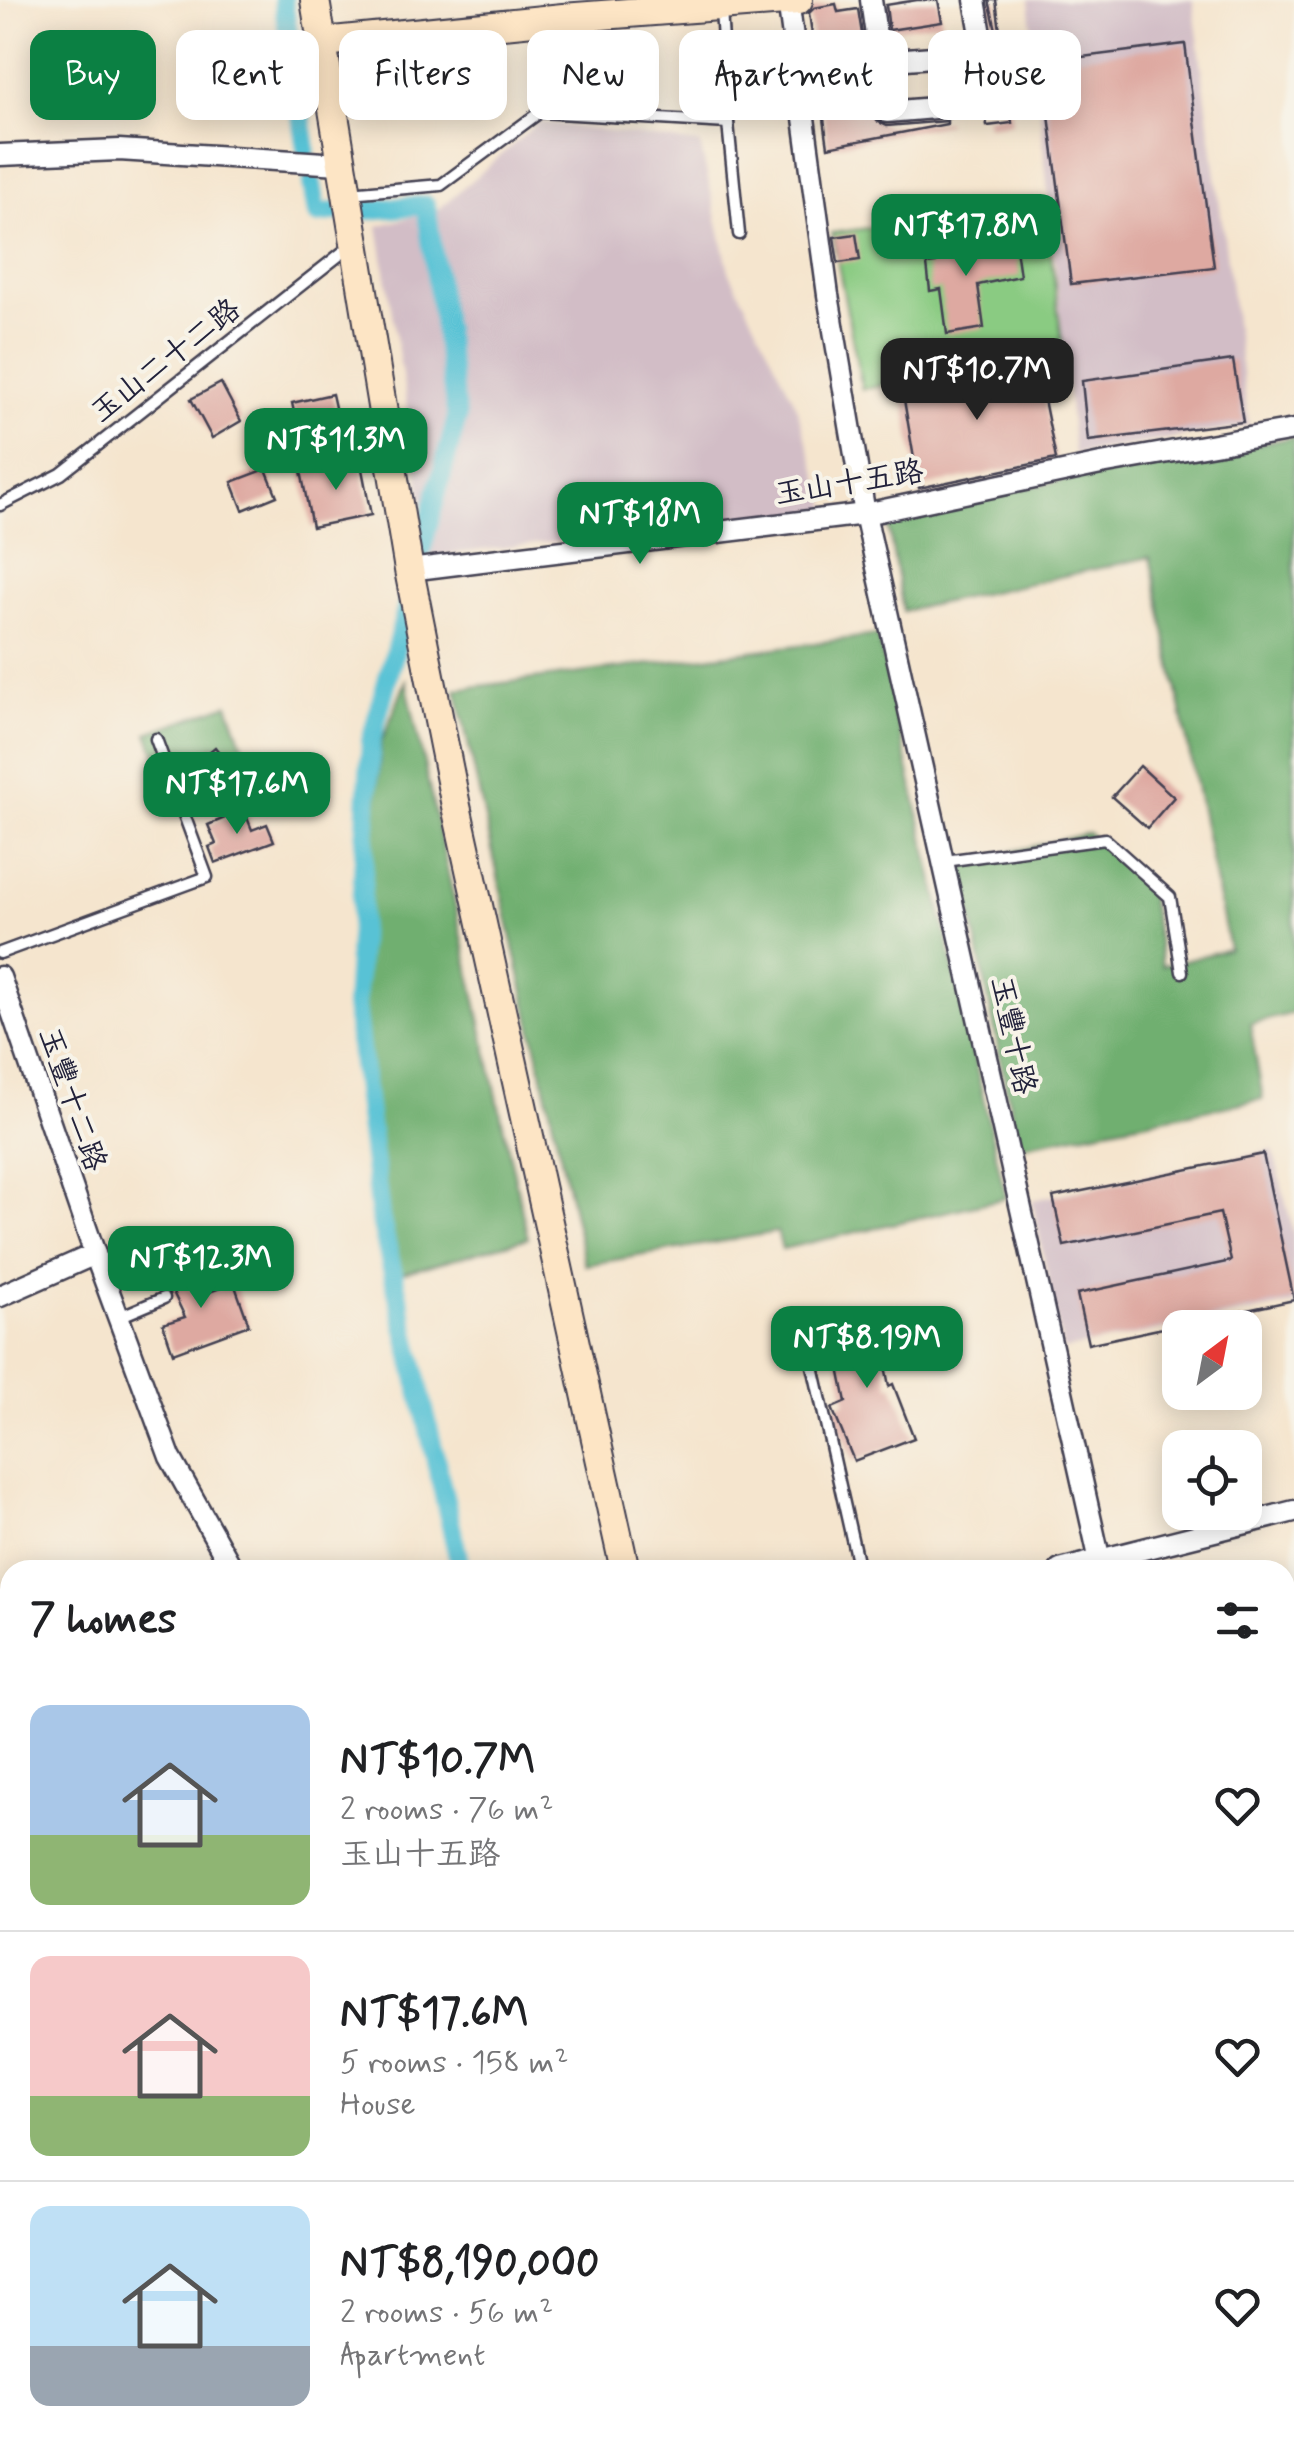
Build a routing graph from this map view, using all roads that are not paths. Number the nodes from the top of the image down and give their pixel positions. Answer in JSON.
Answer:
{"nodes":[{"id":1,"x":316,"y":0,"type":"edge"},
{"id":2,"x":871,"y":0,"type":"edge"},
{"id":3,"x":975,"y":0,"type":"edge"},
{"id":4,"x":791,"y":1,"type":"edge"},
{"id":5,"x":721,"y":5,"type":"junction"},
{"id":6,"x":562,"y":9,"type":"edge"},
{"id":7,"x":876,"y":30,"type":"edge"},
{"id":8,"x":982,"y":30,"type":"edge"},
{"id":9,"x":323,"y":42,"type":"junction"},
{"id":10,"x":728,"y":123,"type":"junction"},
{"id":11,"x":0,"y":155,"type":"edge"},
{"id":12,"x":340,"y":164,"type":"junction"},
{"id":13,"x":348,"y":193,"type":"junction"},
{"id":14,"x":739,"y":234,"type":"dead end"},
{"id":15,"x":354,"y":243,"type":"junction"},
{"id":16,"x":1294,"y":430,"type":"edge"},
{"id":17,"x":0,"y":505,"type":"edge"},
{"id":18,"x":865,"y":514,"type":"junction"},
{"id":19,"x":409,"y":570,"type":"junction"},
{"id":20,"x":156,"y":740,"type":"dead end"},
{"id":21,"x":945,"y":862,"type":"junction"},
{"id":22,"x":0,"y":954,"type":"edge"},
{"id":23,"x":1182,"y":972,"type":"dead end"},
{"id":24,"x":0,"y":977,"type":"edge"},
{"id":25,"x":95,"y":1254,"type":"junction"},
{"id":26,"x":0,"y":1296,"type":"edge"},
{"id":27,"x":164,"y":1298,"type":"dead end"},
{"id":28,"x":118,"y":1317,"type":"junction"},
{"id":29,"x":806,"y":1335,"type":"dead end"},
{"id":30,"x":1294,"y":1511,"type":"edge"},
{"id":31,"x":227,"y":1560,"type":"edge"},
{"id":32,"x":623,"y":1560,"type":"edge"},
{"id":33,"x":857,"y":1560,"type":"edge"},
{"id":34,"x":1099,"y":1560,"type":"edge"},
{"id":35,"x":1118,"y":1560,"type":"edge"}],
"edges":[{"from":1,"to":9,"type":"main road"},
{"from":2,"to":7,"type":"street"},
{"from":3,"to":8,"type":"street"},
{"from":4,"to":5,"type":"main road"},
{"from":4,"to":18,"type":"street","name":"玉豐十路"},
{"from":5,"to":6,"type":"main road"},
{"from":5,"to":10,"type":"lane"},
{"from":6,"to":9,"type":"main road"},
{"from":9,"to":12,"type":"main road"},
{"from":10,"to":13,"type":"lane"},
{"from":10,"to":14,"type":"lane"},
{"from":11,"to":12,"type":"street"},
{"from":12,"to":13,"type":"main road"},
{"from":13,"to":15,"type":"main road"},
{"from":15,"to":17,"type":"lane","name":"玉山二十二路"},
{"from":15,"to":19,"type":"main road"},
{"from":16,"to":18,"type":"street","name":"玉山十五路"},
{"from":18,"to":19,"type":"street","name":"玉山十五路"},
{"from":18,"to":21,"type":"street","name":"玉豐十路"},
{"from":19,"to":32,"type":"main road"},
{"from":20,"to":22,"type":"lane"},
{"from":21,"to":23,"type":"lane"},
{"from":21,"to":34,"type":"street","name":"玉豐十路"},
{"from":24,"to":25,"type":"street","name":"玉豐十二路"},
{"from":25,"to":26,"type":"street"},
{"from":25,"to":28,"type":"street","name":"玉豐十二路"},
{"from":27,"to":28,"type":"lane"},
{"from":28,"to":31,"type":"street","name":"玉豐十二路"},
{"from":29,"to":33,"type":"lane"},
{"from":30,"to":35,"type":"street"}]}
